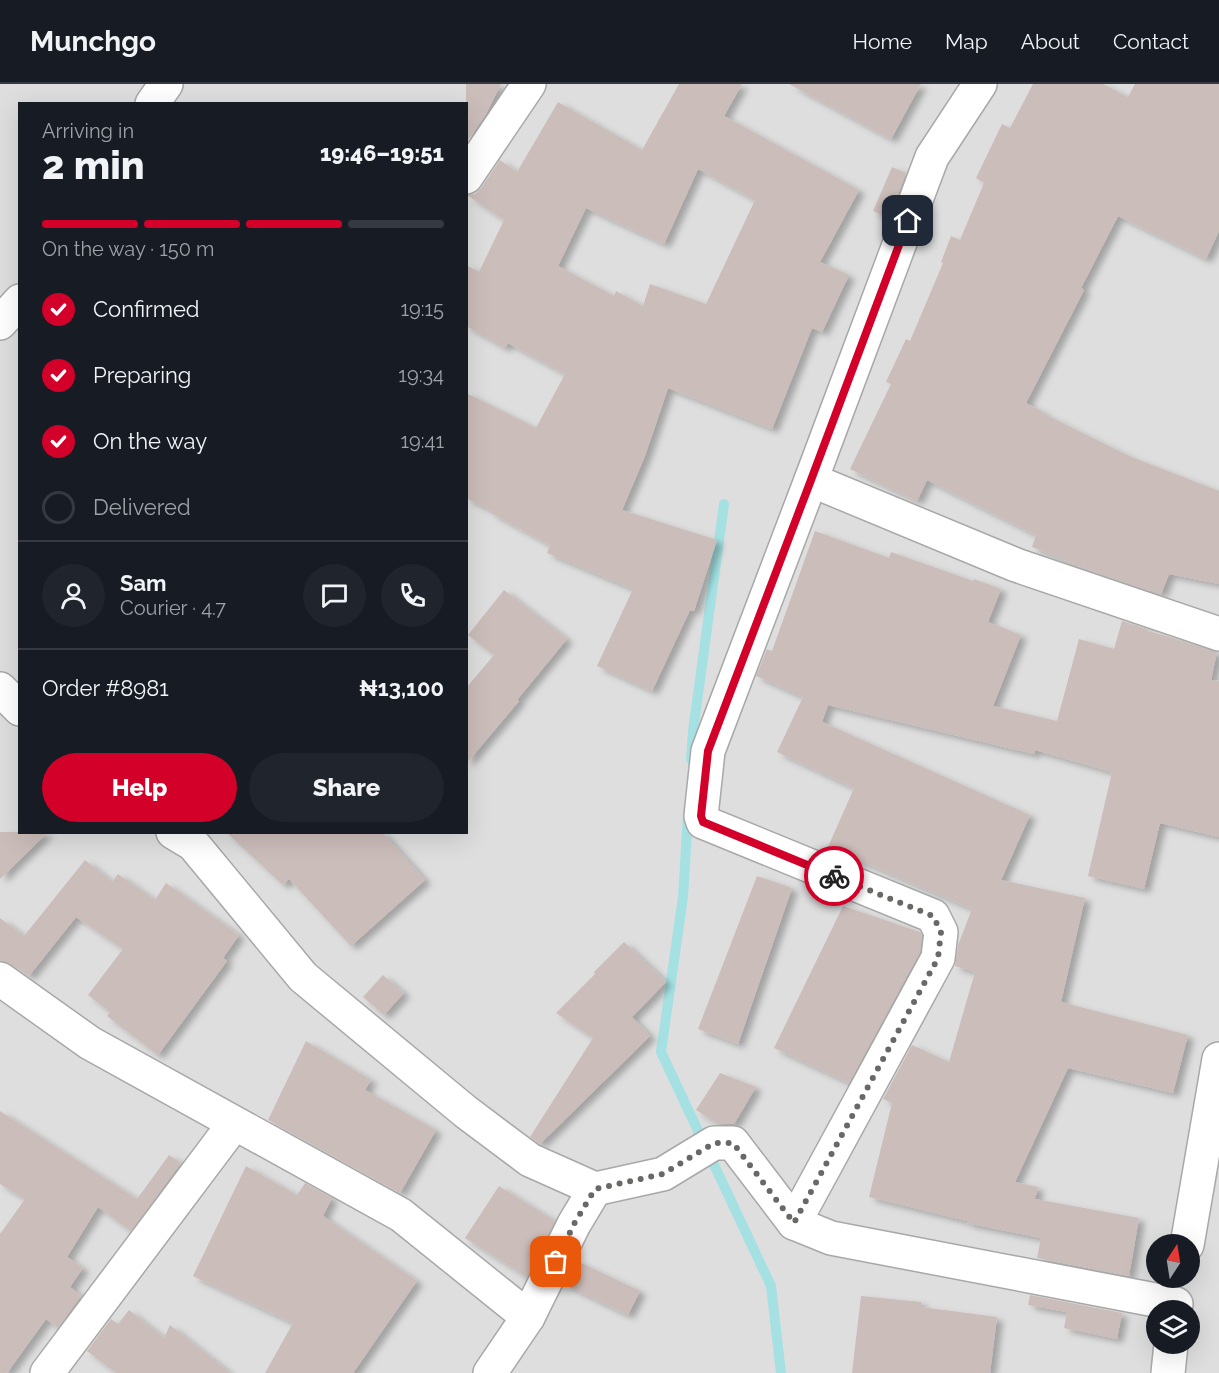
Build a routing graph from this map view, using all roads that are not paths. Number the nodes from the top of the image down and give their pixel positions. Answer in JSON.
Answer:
{"nodes":[{"id":1,"x":166,"y":84,"type":"edge"},
{"id":2,"x":530,"y":84,"type":"edge"},
{"id":3,"x":980,"y":84,"type":"edge"},
{"id":4,"x":153,"y":102,"type":"edge"},
{"id":5,"x":468,"y":174,"type":"edge"},
{"id":6,"x":18,"y":303,"type":"edge"},
{"id":7,"x":0,"y":323,"type":"edge"},
{"id":8,"x":811,"y":480,"type":"junction"},
{"id":9,"x":1219,"y":634,"type":"edge"},
{"id":10,"x":0,"y":688,"type":"edge"},
{"id":11,"x":18,"y":707,"type":"edge"},
{"id":12,"x":177,"y":834,"type":"edge"},
{"id":13,"x":0,"y":980,"type":"edge"},
{"id":14,"x":1219,"y":1059,"type":"edge"},
{"id":15,"x":234,"y":1124,"type":"junction"},
{"id":16,"x":595,"y":1189,"type":"junction"},
{"id":17,"x":794,"y":1223,"type":"junction"},
{"id":18,"x":1189,"y":1234,"type":"edge"},
{"id":19,"x":1178,"y":1298,"type":"edge"},
{"id":20,"x":528,"y":1317,"type":"junction"},
{"id":21,"x":1170,"y":1354,"type":"edge"},
{"id":22,"x":47,"y":1373,"type":"edge"},
{"id":23,"x":490,"y":1373,"type":"edge"},
{"id":24,"x":1168,"y":1373,"type":"edge"}],
"edges":[{"from":1,"to":4,"type":"street"},
{"from":2,"to":5,"type":"street"},
{"from":3,"to":8,"type":"street"},
{"from":6,"to":7,"type":"street"},
{"from":8,"to":9,"type":"street"},
{"from":8,"to":17,"type":"street"},
{"from":10,"to":11,"type":"street"},
{"from":12,"to":16,"type":"street"},
{"from":13,"to":15,"type":"street"},
{"from":14,"to":18,"type":"street"},
{"from":15,"to":20,"type":"street"},
{"from":15,"to":22,"type":"street"},
{"from":16,"to":17,"type":"street"},
{"from":16,"to":20,"type":"street"},
{"from":17,"to":19,"type":"street"},
{"from":20,"to":23,"type":"street"},
{"from":21,"to":24,"type":"street"}]}
